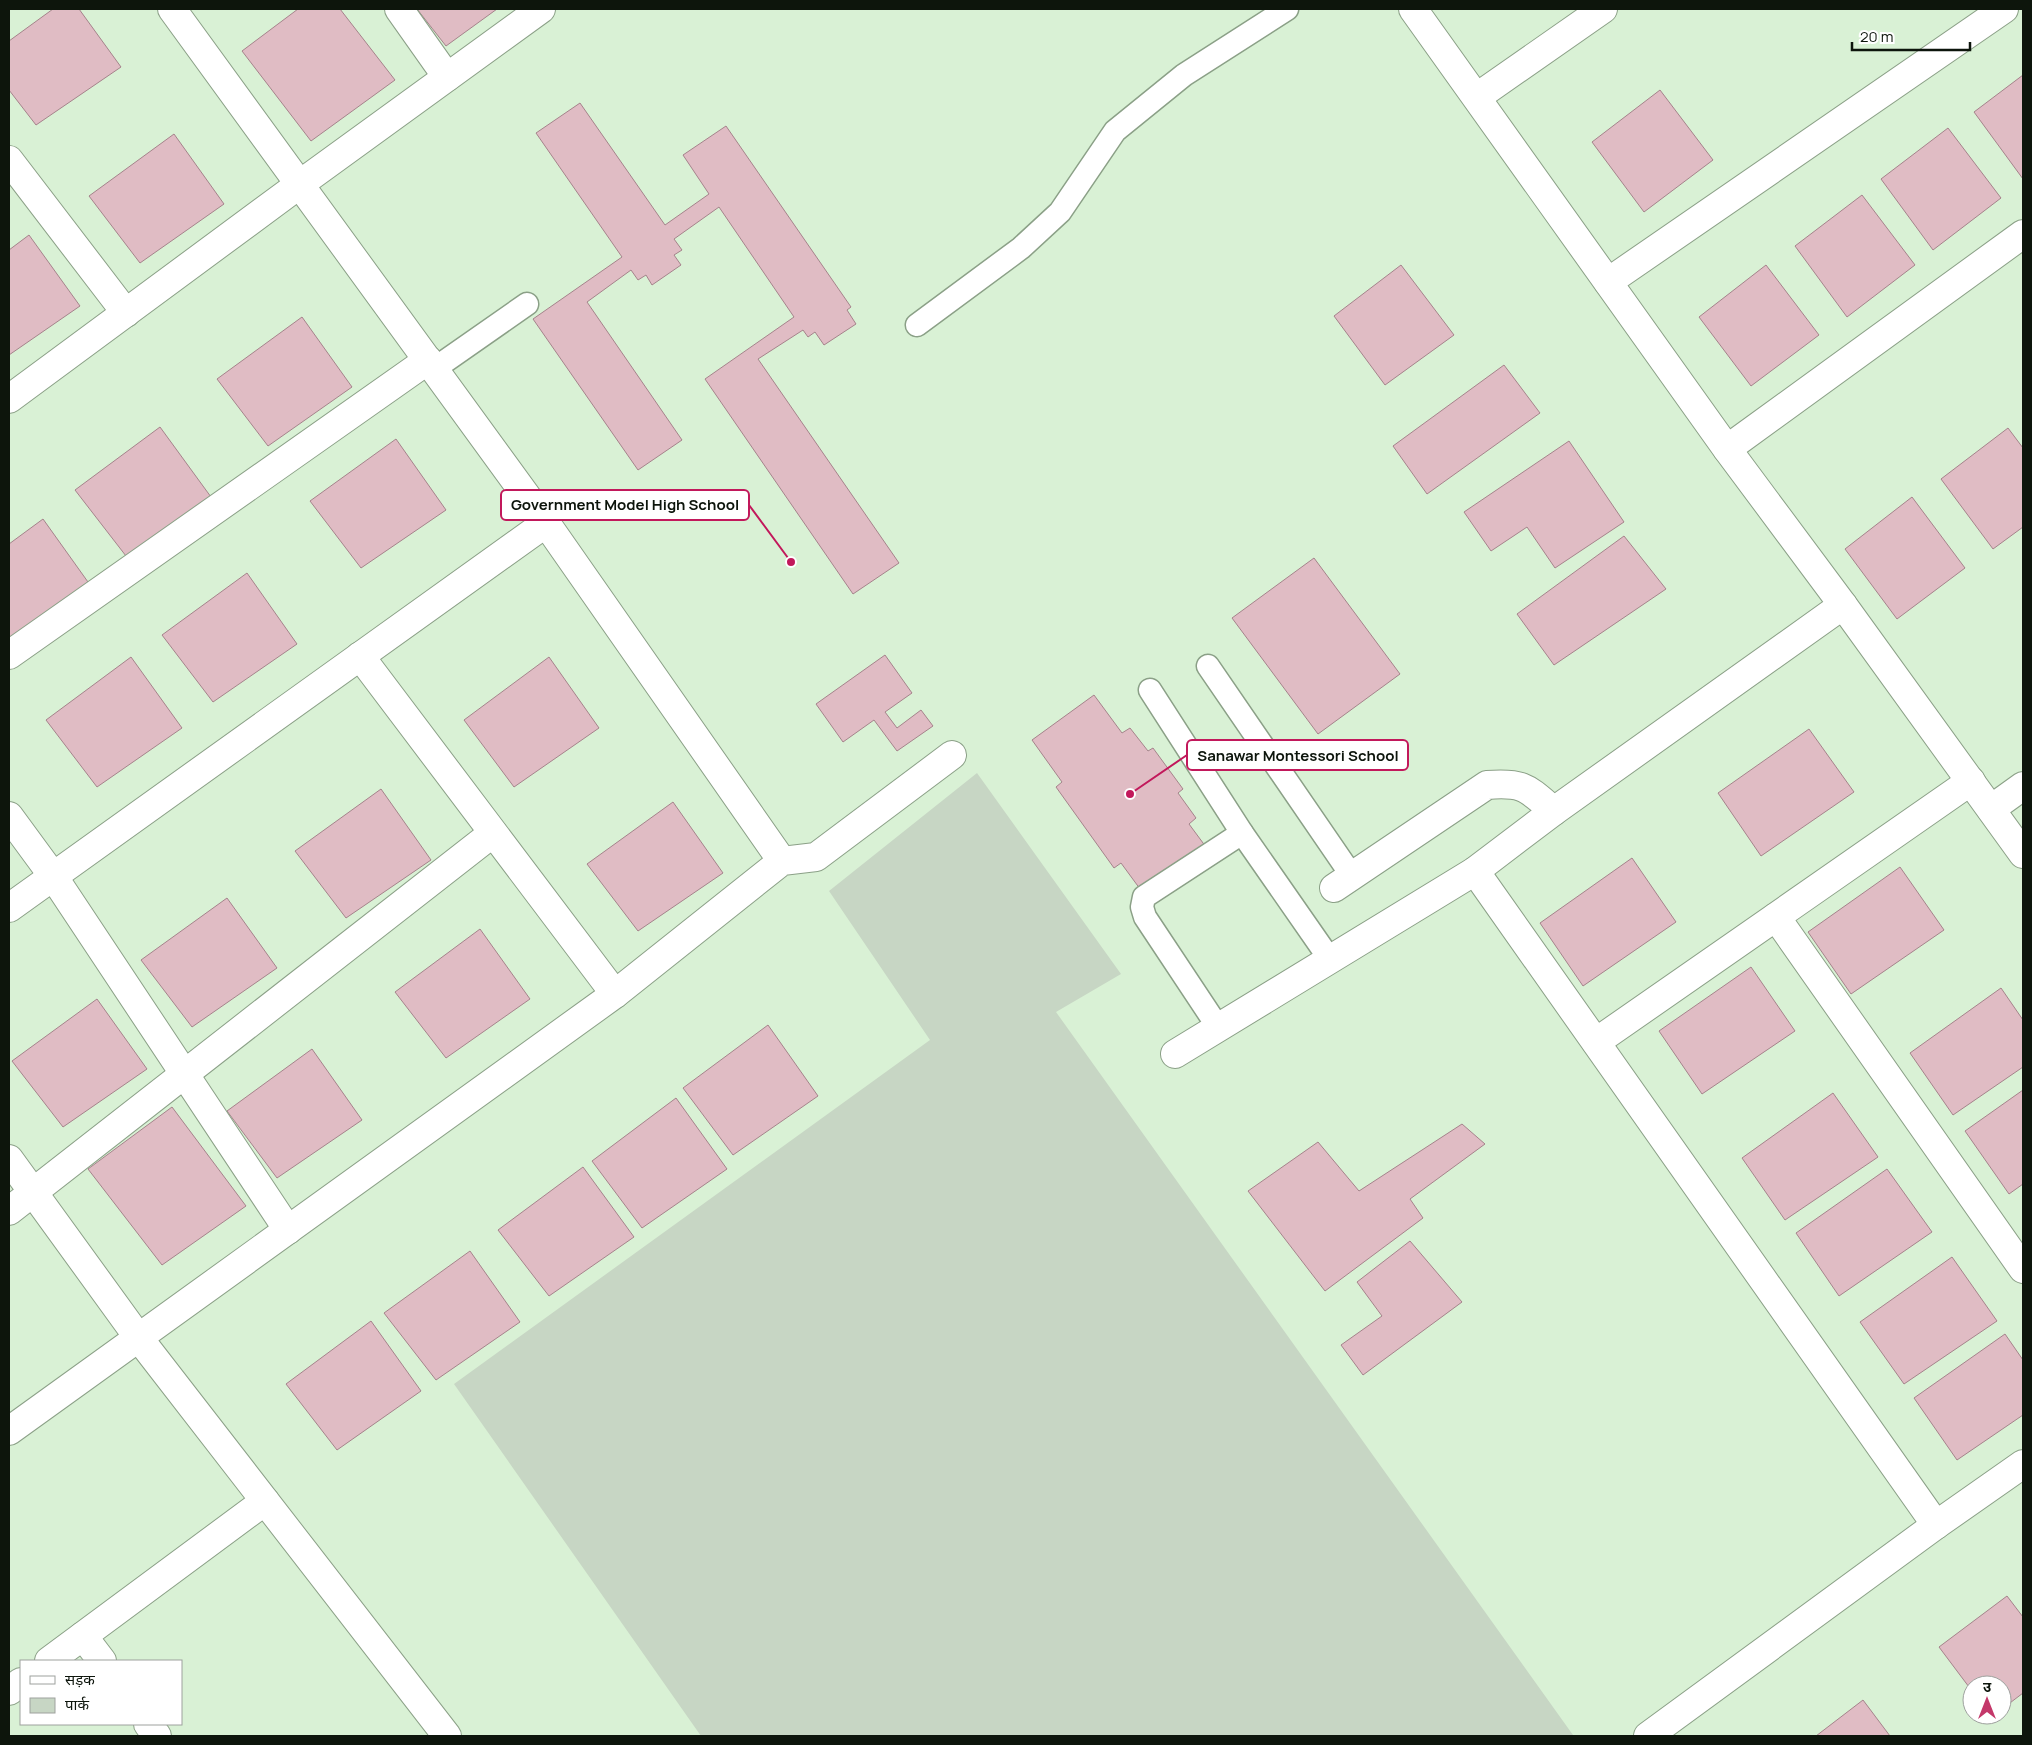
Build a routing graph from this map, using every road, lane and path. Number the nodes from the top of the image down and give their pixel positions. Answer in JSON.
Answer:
{"nodes":[{"id":1,"x":172,"y":9,"type":"edge"},
{"id":2,"x":399,"y":9,"type":"edge"},
{"id":3,"x":541,"y":9,"type":"edge"},
{"id":4,"x":1287,"y":9,"type":"edge"},
{"id":5,"x":1413,"y":9,"type":"edge"},
{"id":6,"x":1603,"y":9,"type":"edge"},
{"id":7,"x":2004,"y":9,"type":"edge"},
{"id":8,"x":447,"y":77,"type":"junction"},
{"id":9,"x":1477,"y":97,"type":"junction"},
{"id":10,"x":9,"y":161,"type":"edge"},
{"id":11,"x":300,"y":184,"type":"junction"},
{"id":12,"x":2023,"y":234,"type":"edge"},
{"id":13,"x":1608,"y":282,"type":"junction"},
{"id":14,"x":527,"y":304,"type":"dead end"},
{"id":15,"x":126,"y":313,"type":"junction"},
{"id":16,"x":917,"y":325,"type":"dead end"},
{"id":17,"x":431,"y":364,"type":"junction"},
{"id":18,"x":9,"y":399,"type":"edge"},
{"id":19,"x":1727,"y":449,"type":"junction"},
{"id":20,"x":546,"y":523,"type":"junction"},
{"id":21,"x":1844,"y":605,"type":"junction"},
{"id":22,"x":9,"y":655,"type":"edge"},
{"id":23,"x":360,"y":656,"type":"junction"},
{"id":24,"x":1208,"y":666,"type":"dead end"},
{"id":25,"x":1150,"y":690,"type":"dead end"},
{"id":26,"x":952,"y":756,"type":"dead end"},
{"id":27,"x":1971,"y":782,"type":"junction"},
{"id":28,"x":2023,"y":786,"type":"edge"},
{"id":29,"x":1991,"y":809,"type":"junction"},
{"id":30,"x":1554,"y":811,"type":"junction"},
{"id":31,"x":9,"y":816,"type":"edge"},
{"id":32,"x":493,"y":833,"type":"junction"},
{"id":33,"x":1242,"y":833,"type":"junction"},
{"id":34,"x":2023,"y":854,"type":"edge"},
{"id":35,"x":782,"y":862,"type":"junction"},
{"id":36,"x":1475,"y":871,"type":"junction"},
{"id":37,"x":53,"y":876,"type":"junction"},
{"id":38,"x":1343,"y":882,"type":"joint"},
{"id":39,"x":9,"y":908,"type":"edge"},
{"id":40,"x":1776,"y":917,"type":"junction"},
{"id":41,"x":1329,"y":958,"type":"junction"},
{"id":42,"x":615,"y":994,"type":"junction"},
{"id":43,"x":1218,"y":1027,"type":"junction"},
{"id":44,"x":1596,"y":1042,"type":"junction"},
{"id":45,"x":1175,"y":1054,"type":"dead end"},
{"id":46,"x":184,"y":1075,"type":"junction"},
{"id":47,"x":9,"y":1159,"type":"edge"},
{"id":48,"x":34,"y":1193,"type":"junction"},
{"id":49,"x":9,"y":1211,"type":"edge"},
{"id":50,"x":288,"y":1230,"type":"junction"},
{"id":51,"x":2023,"y":1269,"type":"edge"},
{"id":52,"x":138,"y":1338,"type":"junction"},
{"id":53,"x":9,"y":1430,"type":"edge"},
{"id":54,"x":2023,"y":1464,"type":"edge"},
{"id":55,"x":265,"y":1501,"type":"junction"},
{"id":56,"x":1936,"y":1525,"type":"junction"},
{"id":57,"x":84,"y":1636,"type":"junction"},
{"id":58,"x":51,"y":1660,"type":"edge"},
{"id":59,"x":101,"y":1660,"type":"edge"},
{"id":60,"x":20,"y":1683,"type":"edge"},
{"id":61,"x":9,"y":1692,"type":"edge"},
{"id":62,"x":149,"y":1725,"type":"edge"},
{"id":63,"x":157,"y":1736,"type":"edge"},
{"id":64,"x":447,"y":1736,"type":"edge"},
{"id":65,"x":1648,"y":1736,"type":"edge"}],
"edges":[{"from":1,"to":11,"type":"street"},
{"from":2,"to":8,"type":"street"},
{"from":3,"to":8,"type":"street"},
{"from":4,"to":16,"type":"lane"},
{"from":5,"to":9,"type":"street"},
{"from":6,"to":9,"type":"street"},
{"from":7,"to":13,"type":"street"},
{"from":8,"to":11,"type":"street"},
{"from":9,"to":13,"type":"street"},
{"from":10,"to":15,"type":"street"},
{"from":11,"to":15,"type":"street"},
{"from":11,"to":17,"type":"street"},
{"from":12,"to":19,"type":"street"},
{"from":13,"to":19,"type":"street"},
{"from":14,"to":17,"type":"lane"},
{"from":15,"to":18,"type":"street"},
{"from":17,"to":20,"type":"street"},
{"from":17,"to":22,"type":"street"},
{"from":19,"to":21,"type":"street"},
{"from":20,"to":23,"type":"street"},
{"from":20,"to":35,"type":"street"},
{"from":21,"to":27,"type":"street"},
{"from":21,"to":30,"type":"street"},
{"from":23,"to":32,"type":"street"},
{"from":23,"to":37,"type":"street"},
{"from":24,"to":38,"type":"lane"},
{"from":25,"to":33,"type":"lane"},
{"from":26,"to":35,"type":"street"},
{"from":27,"to":29,"type":"street"},
{"from":27,"to":40,"type":"street"},
{"from":28,"to":29,"type":"street"},
{"from":29,"to":34,"type":"street"},
{"from":30,"to":36,"type":"street"},
{"from":30,"to":38,"type":"street"},
{"from":31,"to":37,"type":"street"},
{"from":32,"to":42,"type":"street"},
{"from":32,"to":46,"type":"street"},
{"from":33,"to":41,"type":"lane"},
{"from":33,"to":43,"type":"lane"},
{"from":35,"to":42,"type":"street"},
{"from":36,"to":41,"type":"street"},
{"from":36,"to":44,"type":"street"},
{"from":37,"to":39,"type":"street"},
{"from":37,"to":46,"type":"street"},
{"from":40,"to":44,"type":"street"},
{"from":40,"to":51,"type":"street"},
{"from":41,"to":43,"type":"street"},
{"from":42,"to":50,"type":"street"},
{"from":43,"to":45,"type":"street"},
{"from":44,"to":56,"type":"street"},
{"from":46,"to":48,"type":"street"},
{"from":46,"to":50,"type":"street"},
{"from":47,"to":48,"type":"street"},
{"from":48,"to":49,"type":"street"},
{"from":48,"to":52,"type":"street"},
{"from":50,"to":52,"type":"street"},
{"from":52,"to":53,"type":"street"},
{"from":52,"to":55,"type":"street"},
{"from":54,"to":56,"type":"street"},
{"from":55,"to":57,"type":"street"},
{"from":55,"to":64,"type":"street"},
{"from":56,"to":65,"type":"street"},
{"from":57,"to":58,"type":"street"},
{"from":57,"to":59,"type":"street"},
{"from":60,"to":61,"type":"street"},
{"from":62,"to":63,"type":"street"}]}
